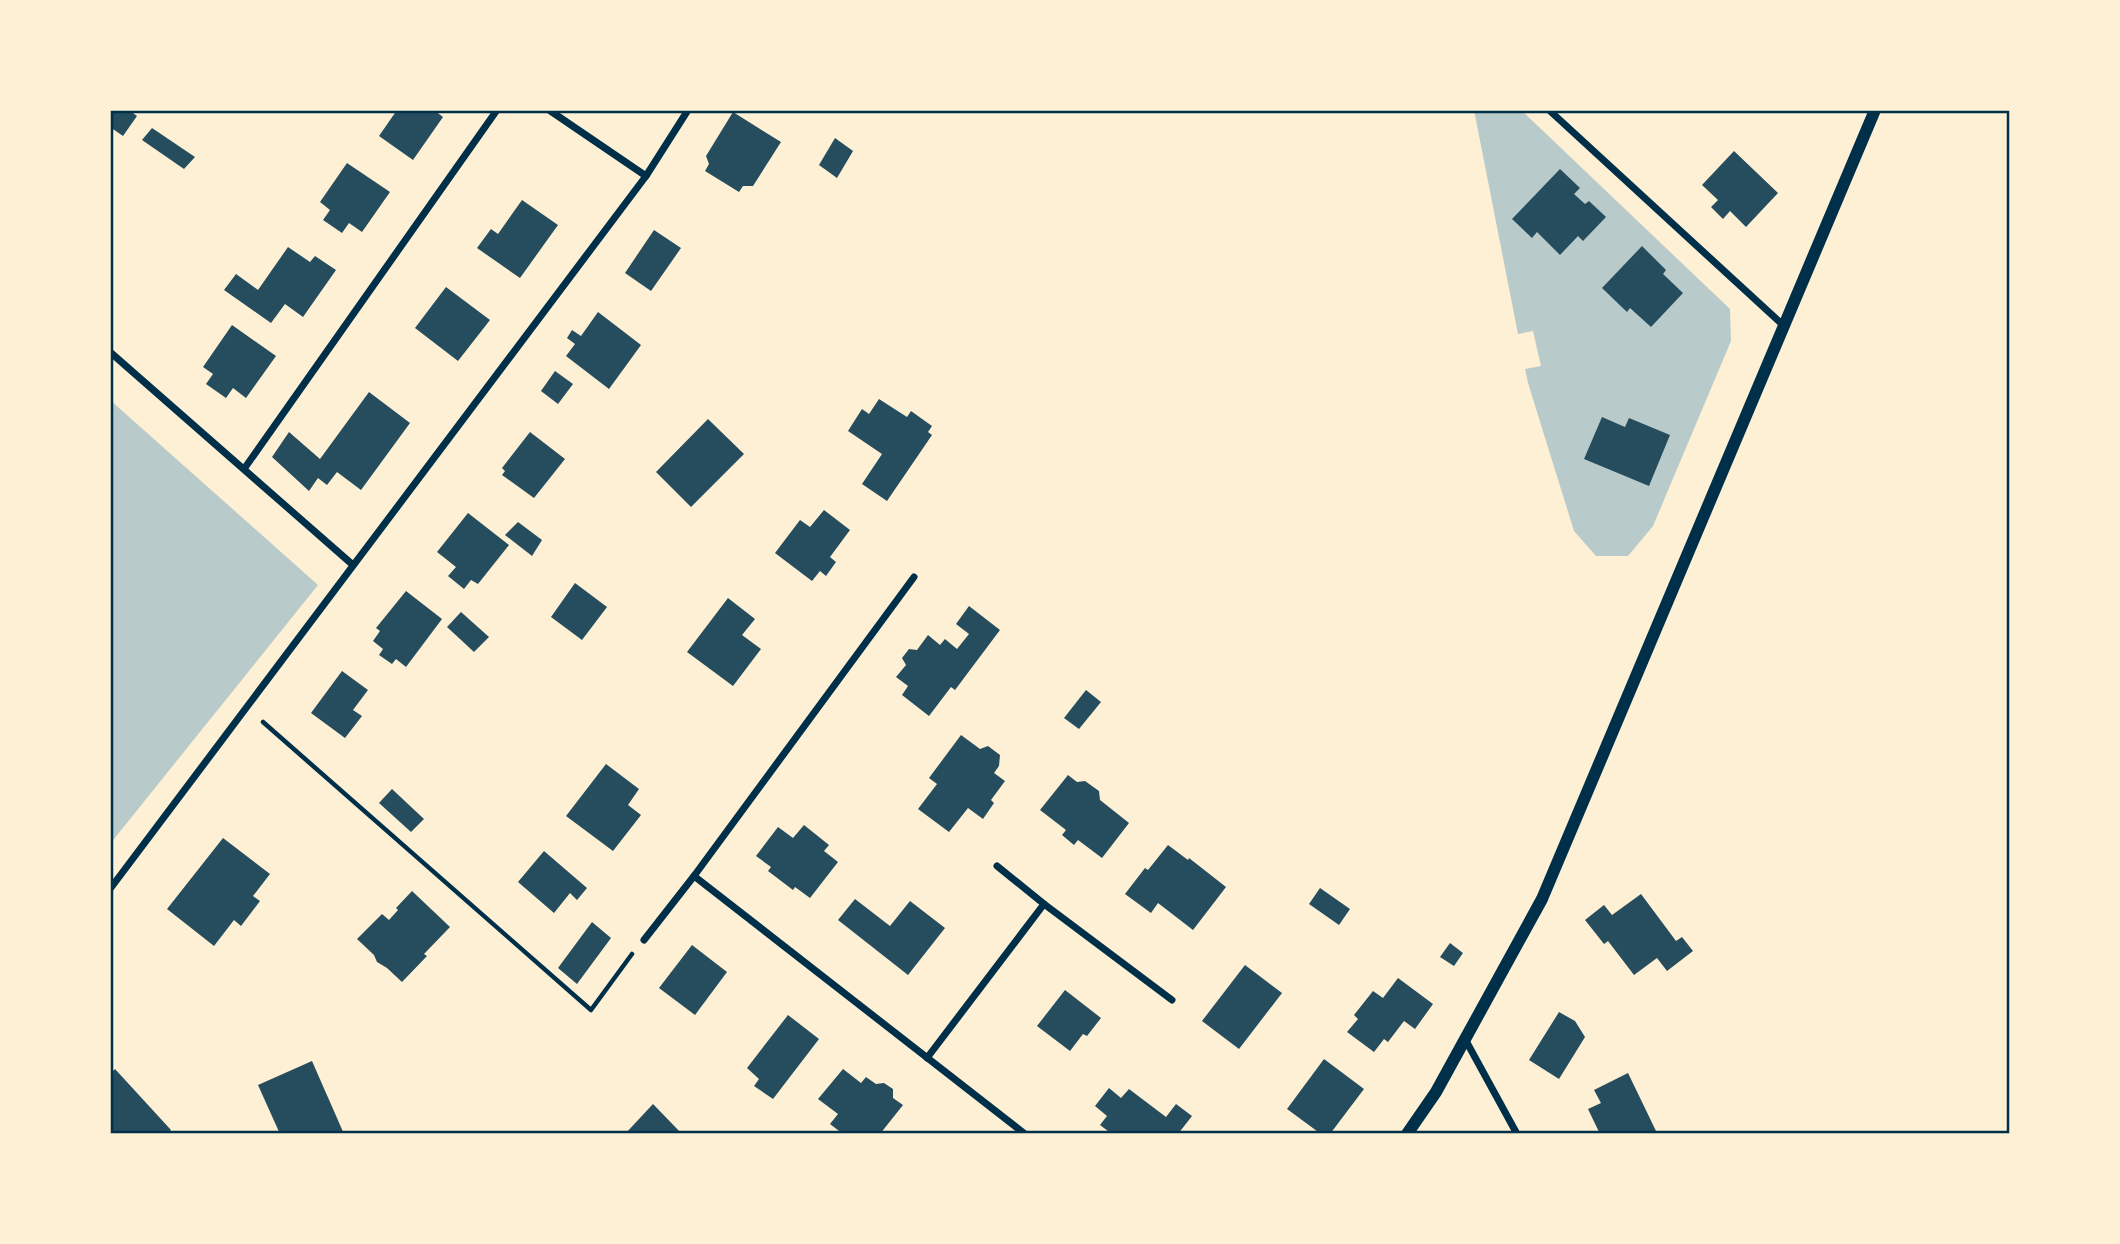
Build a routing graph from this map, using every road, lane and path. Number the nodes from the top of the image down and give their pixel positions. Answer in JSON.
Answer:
{"nodes":[{"id":1,"x":497,"y":110,"type":"edge"},
{"id":2,"x":549,"y":110,"type":"edge"},
{"id":3,"x":688,"y":110,"type":"edge"},
{"id":4,"x":1549,"y":110,"type":"edge"},
{"id":5,"x":1875,"y":110,"type":"edge"},
{"id":6,"x":646,"y":176,"type":"junction"},
{"id":7,"x":1784,"y":326,"type":"junction"},
{"id":8,"x":110,"y":352,"type":"edge"},
{"id":9,"x":244,"y":469,"type":"junction"},
{"id":10,"x":353,"y":565,"type":"junction"},
{"id":11,"x":914,"y":578,"type":"dead end"},
{"id":12,"x":246,"y":707,"type":"junction"},
{"id":13,"x":998,"y":866,"type":"dead end"},
{"id":14,"x":694,"y":876,"type":"junction"},
{"id":15,"x":110,"y":890,"type":"edge"},
{"id":16,"x":1044,"y":904,"type":"junction"},
{"id":17,"x":644,"y":940,"type":"joint"},
{"id":18,"x":1172,"y":1000,"type":"dead end"},
{"id":19,"x":1465,"y":1038,"type":"junction"},
{"id":20,"x":927,"y":1058,"type":"junction"},
{"id":21,"x":1025,"y":1134,"type":"edge"},
{"id":22,"x":1408,"y":1134,"type":"edge"},
{"id":23,"x":1517,"y":1134,"type":"edge"}],
"edges":[{"from":1,"to":9,"type":"street"},
{"from":2,"to":6,"type":"street"},
{"from":3,"to":6,"type":"street"},
{"from":4,"to":7,"type":"street"},
{"from":5,"to":7,"type":"street"},
{"from":6,"to":10,"type":"street"},
{"from":7,"to":19,"type":"street"},
{"from":8,"to":9,"type":"street"},
{"from":9,"to":10,"type":"street"},
{"from":10,"to":12,"type":"street"},
{"from":11,"to":14,"type":"street"},
{"from":12,"to":15,"type":"street"},
{"from":12,"to":17,"type":"path"},
{"from":13,"to":16,"type":"street"},
{"from":14,"to":17,"type":"street"},
{"from":14,"to":20,"type":"street"},
{"from":16,"to":18,"type":"street"},
{"from":16,"to":20,"type":"street"},
{"from":19,"to":22,"type":"street"},
{"from":19,"to":23,"type":"street"},
{"from":20,"to":21,"type":"street"}]}
